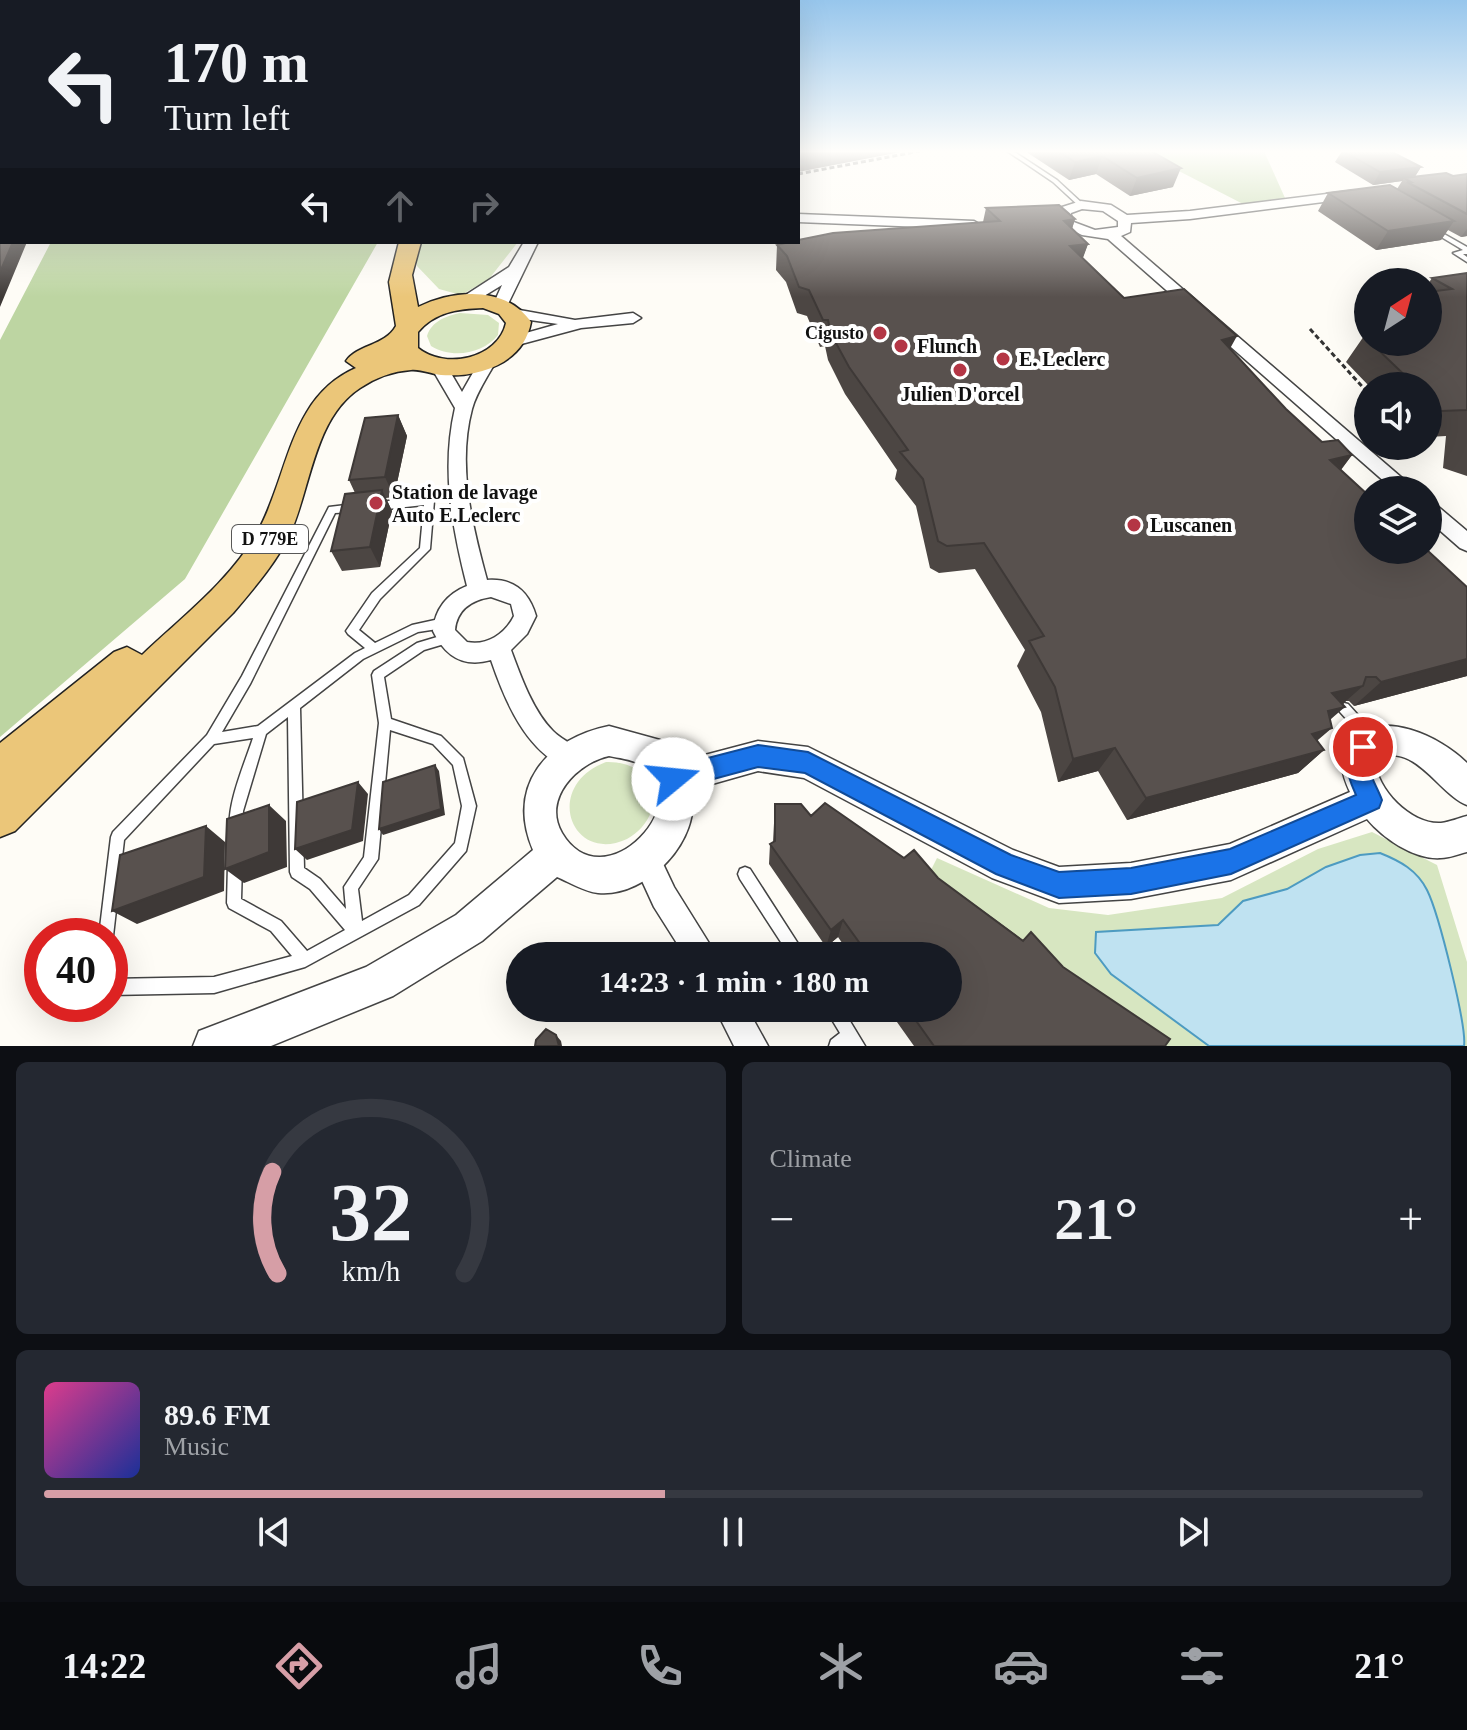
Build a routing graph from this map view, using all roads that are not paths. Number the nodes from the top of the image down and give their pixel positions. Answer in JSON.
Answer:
{"nodes":[{"id":1,"x":1075,"y":200,"type":"edge"},
{"id":2,"x":1313,"y":200,"type":"edge"},
{"id":3,"x":1081,"y":205,"type":"junction"},
{"id":4,"x":800,"y":218,"type":"edge"},
{"id":5,"x":1124,"y":219,"type":"junction"},
{"id":6,"x":877,"y":221,"type":"junction"},
{"id":7,"x":1050,"y":223,"type":"edge"},
{"id":8,"x":1065,"y":223,"type":"junction"},
{"id":9,"x":992,"y":224,"type":"edge"},
{"id":10,"x":1432,"y":229,"type":"edge"},
{"id":11,"x":885,"y":235,"type":"edge"},
{"id":12,"x":1112,"y":235,"type":"junction"},
{"id":13,"x":409,"y":244,"type":"edge"},
{"id":14,"x":530,"y":244,"type":"edge"},
{"id":15,"x":1467,"y":251,"type":"edge"},
{"id":16,"x":1467,"y":260,"type":"edge"},
{"id":17,"x":515,"y":270,"type":"junction"},
{"id":18,"x":403,"y":272,"type":"junction"},
{"id":19,"x":456,"y":303,"type":"junction"},
{"id":20,"x":508,"y":310,"type":"junction"},
{"id":21,"x":633,"y":318,"type":"dead end"},
{"id":22,"x":580,"y":323,"type":"junction"},
{"id":23,"x":514,"y":341,"type":"junction"},
{"id":24,"x":417,"y":348,"type":"junction"},
{"id":25,"x":489,"y":359,"type":"junction"},
{"id":26,"x":463,"y":408,"type":"junction"},
{"id":27,"x":1390,"y":476,"type":"edge"},
{"id":28,"x":1442,"y":521,"type":"edge"},
{"id":29,"x":1467,"y":543,"type":"edge"},
{"id":30,"x":479,"y":590,"type":"junction"},
{"id":31,"x":446,"y":631,"type":"junction"},
{"id":32,"x":499,"y":648,"type":"junction"},
{"id":33,"x":375,"y":649,"type":"junction"},
{"id":34,"x":294,"y":706,"type":"junction"},
{"id":35,"x":1344,"y":708,"type":"edge"},
{"id":36,"x":385,"y":723,"type":"junction"},
{"id":37,"x":261,"y":731,"type":"junction"},
{"id":38,"x":211,"y":739,"type":"junction"},
{"id":39,"x":1374,"y":742,"type":"junction"},
{"id":40,"x":569,"y":757,"type":"junction"},
{"id":41,"x":0,"y":768,"type":"edge"},
{"id":42,"x":673,"y":779,"type":"junction"},
{"id":43,"x":1464,"y":779,"type":"edge"},
{"id":44,"x":1370,"y":800,"type":"junction"},
{"id":45,"x":0,"y":816,"type":"edge"},
{"id":46,"x":1467,"y":834,"type":"edge"},
{"id":47,"x":555,"y":855,"type":"junction"},
{"id":48,"x":646,"y":859,"type":"junction"},
{"id":49,"x":745,"y":874,"type":"dead end"},
{"id":50,"x":108,"y":918,"type":"edge"},
{"id":51,"x":356,"y":931,"type":"junction"},
{"id":52,"x":693,"y":942,"type":"edge"},
{"id":53,"x":790,"y":942,"type":"edge"},
{"id":54,"x":305,"y":960,"type":"junction"},
{"id":55,"x":128,"y":987,"type":"edge"},
{"id":56,"x":738,"y":1022,"type":"edge"},
{"id":57,"x":839,"y":1022,"type":"edge"},
{"id":58,"x":848,"y":1042,"type":"edge"},
{"id":59,"x":228,"y":1044,"type":"edge"},
{"id":60,"x":752,"y":1046,"type":"edge"}],
"edges":[{"from":1,"to":3,"type":"lane"},
{"from":2,"to":5,"type":"street"},
{"from":3,"to":5,"type":"street"},
{"from":3,"to":8,"type":"street"},
{"from":4,"to":6,"type":"street"},
{"from":5,"to":12,"type":"street"},
{"from":6,"to":9,"type":"street"},
{"from":6,"to":11,"type":"lane"},
{"from":7,"to":8,"type":"street"},
{"from":8,"to":12,"type":"street"},
{"from":10,"to":15,"type":"lane"},
{"from":12,"to":27,"type":"street"},
{"from":13,"to":18,"type":"main road"},
{"from":14,"to":17,"type":"street"},
{"from":15,"to":16,"type":"lane"},
{"from":17,"to":19,"type":"street"},
{"from":17,"to":20,"type":"street"},
{"from":18,"to":19,"type":"main road"},
{"from":18,"to":24,"type":"main road"},
{"from":19,"to":20,"type":"main road"},
{"from":19,"to":24,"type":"main road"},
{"from":20,"to":22,"type":"street"},
{"from":20,"to":23,"type":"main road"},
{"from":21,"to":22,"type":"street"},
{"from":22,"to":23,"type":"street"},
{"from":23,"to":25,"type":"main road"},
{"from":24,"to":25,"type":"main road"},
{"from":24,"to":26,"type":"street"},
{"from":24,"to":41,"type":"main road","number":"D 779E"},
{"from":24,"to":45,"type":"main road","number":"D 779E"},
{"from":25,"to":26,"type":"street"},
{"from":26,"to":30,"type":"street"},
{"from":28,"to":29,"type":"street"},
{"from":30,"to":31,"type":"street"},
{"from":30,"to":32,"type":"street"},
{"from":31,"to":32,"type":"street"},
{"from":31,"to":33,"type":"lane"},
{"from":31,"to":36,"type":"lane"},
{"from":32,"to":40,"type":"street"},
{"from":33,"to":34,"type":"lane"},
{"from":33,"to":38,"type":"lane"},
{"from":34,"to":37,"type":"lane"},
{"from":34,"to":51,"type":"lane"},
{"from":35,"to":39,"type":"lane"},
{"from":36,"to":51,"type":"lane"},
{"from":36,"to":51,"type":"lane"},
{"from":37,"to":38,"type":"lane"},
{"from":37,"to":54,"type":"lane"},
{"from":38,"to":50,"type":"lane"},
{"from":39,"to":43,"type":"street"},
{"from":39,"to":44,"type":"street"},
{"from":40,"to":42,"type":"street"},
{"from":40,"to":47,"type":"street"},
{"from":42,"to":44,"type":"street"},
{"from":42,"to":48,"type":"street"},
{"from":44,"to":46,"type":"street"},
{"from":47,"to":48,"type":"street"},
{"from":47,"to":59,"type":"street"},
{"from":48,"to":52,"type":"street"},
{"from":49,"to":53,"type":"lane"},
{"from":51,"to":54,"type":"lane"},
{"from":54,"to":55,"type":"lane"},
{"from":56,"to":60,"type":"street"},
{"from":57,"to":58,"type":"lane"}]}
